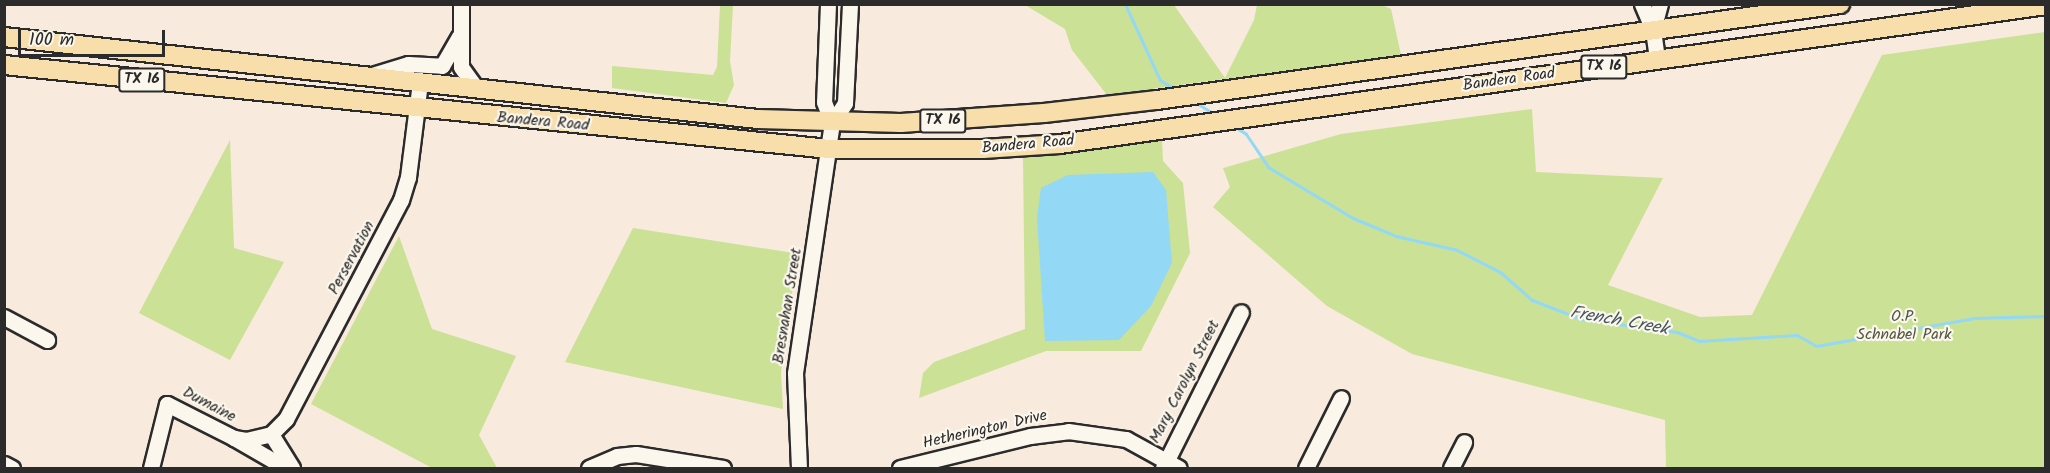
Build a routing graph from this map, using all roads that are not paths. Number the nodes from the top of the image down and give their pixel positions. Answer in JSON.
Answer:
{"nodes":[{"id":1,"x":461,"y":4,"type":"edge"},
{"id":2,"x":828,"y":4,"type":"edge"},
{"id":3,"x":850,"y":4,"type":"edge"},
{"id":4,"x":1642,"y":4,"type":"edge"},
{"id":5,"x":1660,"y":4,"type":"edge"},
{"id":6,"x":1840,"y":4,"type":"edge"},
{"id":7,"x":2046,"y":5,"type":"edge"},
{"id":8,"x":1954,"y":11,"type":"edge"},
{"id":9,"x":1653,"y":30,"type":"junction"},
{"id":10,"x":4,"y":37,"type":"edge"},
{"id":11,"x":459,"y":37,"type":"junction"},
{"id":12,"x":1657,"y":59,"type":"junction"},
{"id":13,"x":4,"y":65,"type":"edge"},
{"id":14,"x":367,"y":76,"type":"junction"},
{"id":15,"x":1315,"y":78,"type":"junction"},
{"id":16,"x":420,"y":82,"type":"junction"},
{"id":17,"x":477,"y":89,"type":"junction"},
{"id":18,"x":1320,"y":107,"type":"junction"},
{"id":19,"x":417,"y":110,"type":"junction"},
{"id":20,"x":832,"y":123,"type":"junction"},
{"id":21,"x":830,"y":149,"type":"junction"},
{"id":22,"x":1241,"y":312,"type":"dead end"},
{"id":23,"x":4,"y":317,"type":"edge"},
{"id":24,"x":47,"y":340,"type":"dead end"},
{"id":25,"x":1341,"y":398,"type":"dead end"},
{"id":26,"x":271,"y":434,"type":"junction"},
{"id":27,"x":234,"y":438,"type":"junction"},
{"id":28,"x":1464,"y":442,"type":"dead end"},
{"id":29,"x":4,"y":464,"type":"edge"},
{"id":30,"x":929,"y":465,"type":"edge"},
{"id":31,"x":1169,"y":466,"type":"edge"},
{"id":32,"x":12,"y":468,"type":"edge"},
{"id":33,"x":152,"y":468,"type":"edge"},
{"id":34,"x":286,"y":468,"type":"edge"},
{"id":35,"x":291,"y":468,"type":"edge"},
{"id":36,"x":589,"y":468,"type":"edge"},
{"id":37,"x":723,"y":468,"type":"edge"},
{"id":38,"x":799,"y":468,"type":"edge"},
{"id":39,"x":900,"y":468,"type":"edge"},
{"id":40,"x":1306,"y":468,"type":"edge"},
{"id":41,"x":1451,"y":468,"type":"edge"}],
"edges":[{"from":1,"to":11,"type":"street"},
{"from":2,"to":20,"type":"street"},
{"from":3,"to":20,"type":"street"},
{"from":4,"to":9,"type":"street"},
{"from":5,"to":9,"type":"street"},
{"from":6,"to":9,"type":"main road","name":"Bandera Road","number":"TX 16"},
{"from":7,"to":8,"type":"main road","name":"Bandera Road","number":"TX 16"},
{"from":8,"to":12,"type":"main road","name":"Bandera Road","number":"TX 16"},
{"from":9,"to":12,"type":"street"},
{"from":9,"to":15,"type":"main road","name":"Bandera Road","number":"TX 16"},
{"from":10,"to":14,"type":"main road","name":"Bandera Road","number":"TX 16"},
{"from":11,"to":14,"type":"street"},
{"from":11,"to":17,"type":"street"},
{"from":12,"to":18,"type":"main road","name":"Bandera Road","number":"TX 16"},
{"from":13,"to":19,"type":"main road","name":"Bandera Road","number":"TX 16"},
{"from":14,"to":16,"type":"main road","name":"Bandera Road","number":"TX 16"},
{"from":15,"to":18,"type":"main road"},
{"from":15,"to":20,"type":"main road","name":"Bandera Road","number":"TX 16"},
{"from":16,"to":17,"type":"main road","name":"Bandera Road","number":"TX 16"},
{"from":16,"to":19,"type":"street","name":"Perservation"},
{"from":17,"to":20,"type":"main road","name":"Bandera Road","number":"TX 16"},
{"from":18,"to":21,"type":"main road","name":"Bandera Road","number":"TX 16"},
{"from":19,"to":21,"type":"main road","name":"Bandera Road","number":"TX 16"},
{"from":19,"to":26,"type":"street","name":"Perservation"},
{"from":20,"to":21,"type":"street","name":"Bresnahan Street"},
{"from":21,"to":38,"type":"street","name":"Bresnahan Street"},
{"from":22,"to":31,"type":"street","name":"Mary Carolyn Street"},
{"from":23,"to":24,"type":"street"},
{"from":25,"to":40,"type":"street"},
{"from":26,"to":27,"type":"street","name":"Dumaine"},
{"from":26,"to":35,"type":"street"},
{"from":27,"to":33,"type":"street","name":"Dumaine"},
{"from":27,"to":34,"type":"street","name":"Dumaine"},
{"from":28,"to":41,"type":"street"},
{"from":29,"to":32,"type":"street"},
{"from":30,"to":31,"type":"street","name":"Hetherington Drive"},
{"from":30,"to":39,"type":"street","name":"Hetherington Drive"},
{"from":36,"to":37,"type":"street"}]}
